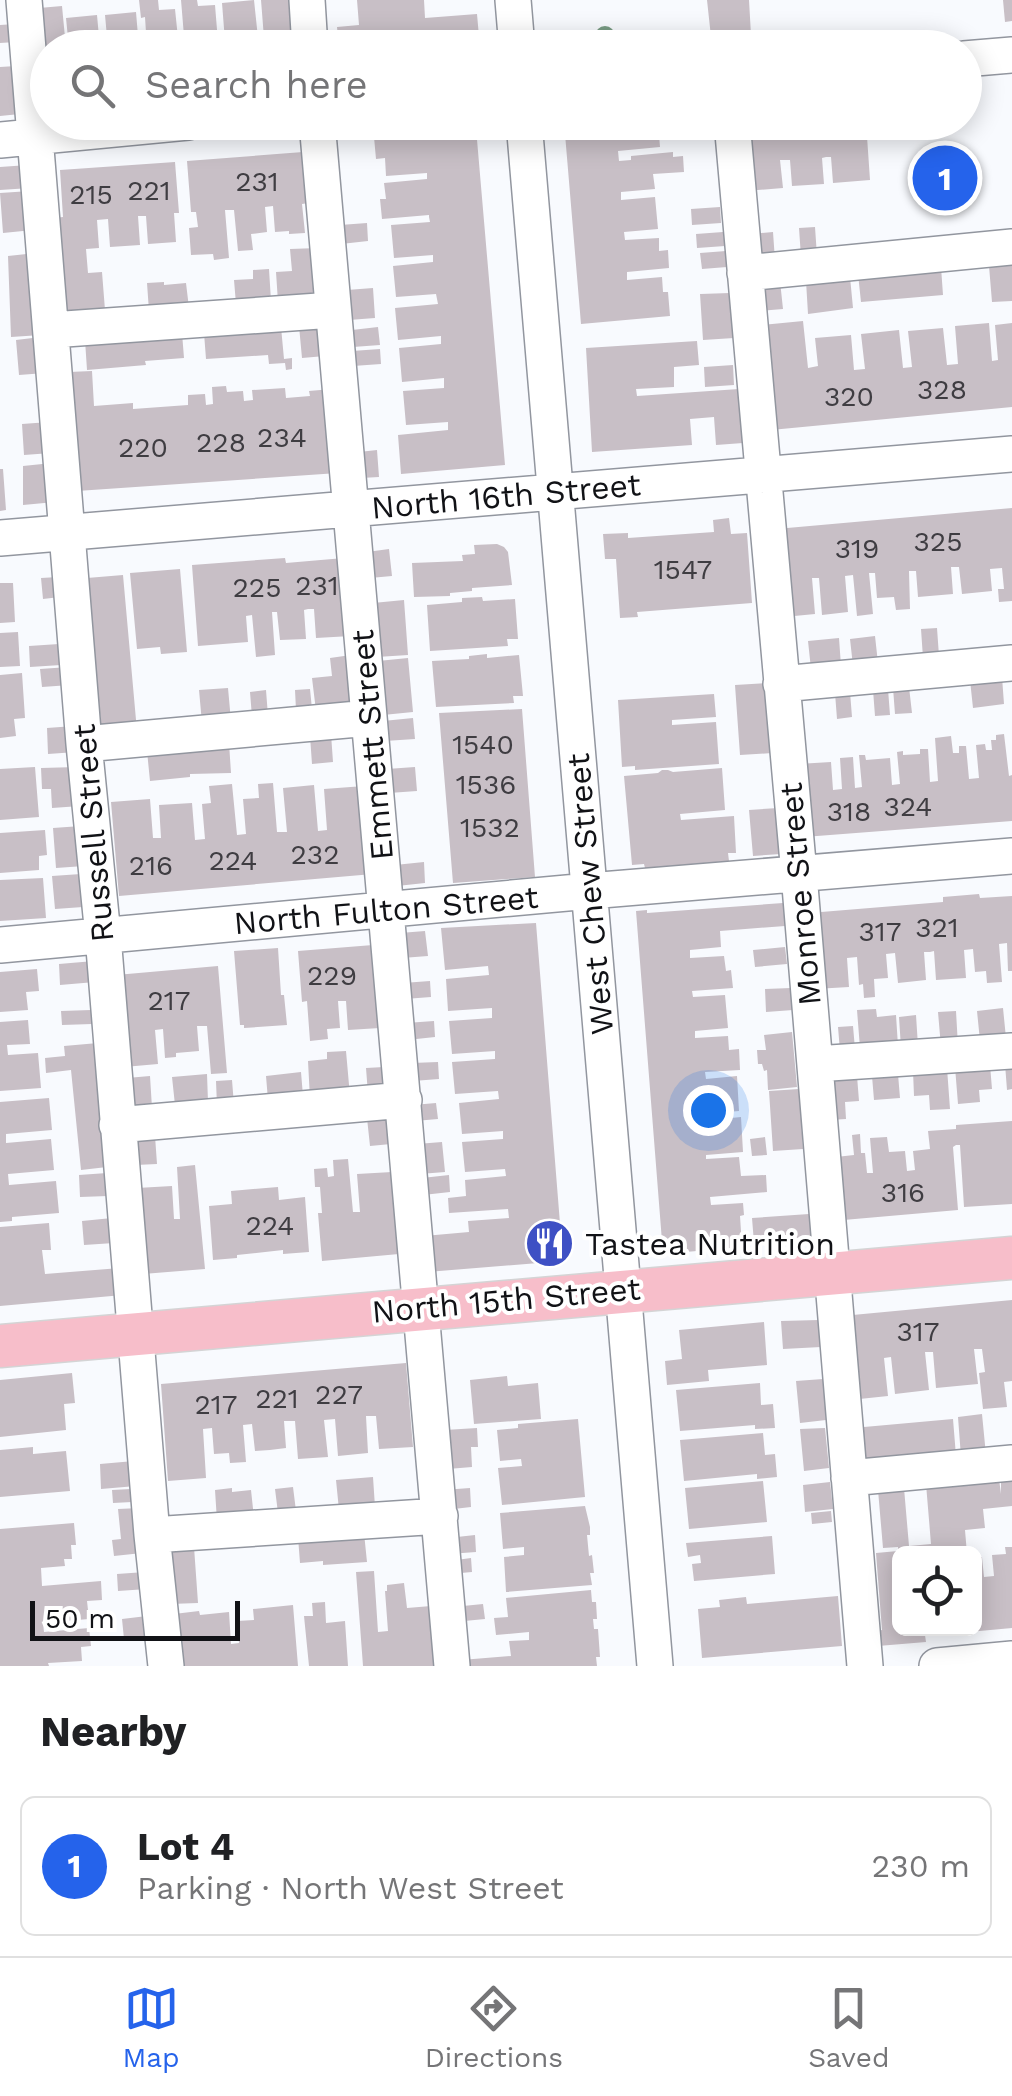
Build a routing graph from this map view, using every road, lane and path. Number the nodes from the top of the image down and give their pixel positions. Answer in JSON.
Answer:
{"nodes":[{"id":1,"x":24,"y":0,"type":"edge"},
{"id":2,"x":306,"y":0,"type":"edge"},
{"id":3,"x":513,"y":0,"type":"edge"},
{"id":4,"x":308,"y":30,"type":"edge"},
{"id":5,"x":516,"y":30,"type":"edge"},
{"id":6,"x":982,"y":62,"type":"edge"},
{"id":7,"x":1011,"y":66,"type":"edge"},
{"id":8,"x":30,"y":74,"type":"edge"},
{"id":9,"x":30,"y":137,"type":"edge"},
{"id":10,"x":0,"y":140,"type":"edge"},
{"id":11,"x":35,"y":140,"type":"edge"},
{"id":12,"x":319,"y":140,"type":"edge"},
{"id":13,"x":526,"y":140,"type":"edge"},
{"id":14,"x":734,"y":140,"type":"edge"},
{"id":15,"x":1012,"y":247,"type":"edge"},
{"id":16,"x":745,"y":272,"type":"junction"},
{"id":17,"x":333,"y":310,"type":"junction"},
{"id":18,"x":51,"y":330,"type":"junction"},
{"id":19,"x":1012,"y":454,"type":"edge"},
{"id":20,"x":763,"y":475,"type":"junction"},
{"id":21,"x":556,"y":492,"type":"junction"},
{"id":22,"x":352,"y":509,"type":"junction"},
{"id":23,"x":67,"y":533,"type":"junction"},
{"id":24,"x":0,"y":538,"type":"edge"},
{"id":25,"x":1012,"y":663,"type":"edge"},
{"id":26,"x":781,"y":684,"type":"junction"},
{"id":27,"x":370,"y":718,"type":"junction"},
{"id":28,"x":84,"y":744,"type":"junction"},
{"id":29,"x":1012,"y":856,"type":"edge"},
{"id":30,"x":799,"y":874,"type":"junction"},
{"id":31,"x":589,"y":891,"type":"junction"},
{"id":32,"x":386,"y":910,"type":"junction"},
{"id":33,"x":103,"y":936,"type":"junction"},
{"id":34,"x":0,"y":944,"type":"edge"},
{"id":35,"x":1012,"y":1051,"type":"edge"},
{"id":36,"x":815,"y":1064,"type":"junction"},
{"id":37,"x":404,"y":1100,"type":"junction"},
{"id":38,"x":117,"y":1125,"type":"junction"},
{"id":39,"x":1012,"y":1258,"type":"edge"},
{"id":40,"x":832,"y":1272,"type":"junction"},
{"id":41,"x":623,"y":1290,"type":"junction"},
{"id":42,"x":422,"y":1308,"type":"junction"},
{"id":43,"x":135,"y":1332,"type":"junction"},
{"id":44,"x":0,"y":1346,"type":"edge"},
{"id":45,"x":1012,"y":1463,"type":"edge"},
{"id":46,"x":849,"y":1478,"type":"junction"},
{"id":47,"x":440,"y":1516,"type":"junction"},
{"id":48,"x":152,"y":1535,"type":"junction"},
{"id":49,"x":1012,"y":1659,"type":"edge"},
{"id":50,"x":166,"y":1666,"type":"edge"},
{"id":51,"x":452,"y":1666,"type":"edge"},
{"id":52,"x":655,"y":1666,"type":"edge"},
{"id":53,"x":864,"y":1666,"type":"edge"},
{"id":54,"x":938,"y":1666,"type":"edge"}],
"edges":[{"from":1,"to":8,"type":"street","name":"Russell Street"},
{"from":2,"to":4,"type":"street"},
{"from":3,"to":5,"type":"street"},
{"from":6,"to":7,"type":"street"},
{"from":9,"to":10,"type":"street"},
{"from":11,"to":18,"type":"street","name":"Russell Street"},
{"from":12,"to":17,"type":"street","name":"Emmett Street"},
{"from":13,"to":21,"type":"street","name":"West Chew Street"},
{"from":14,"to":16,"type":"street","name":"Monroe Street"},
{"from":15,"to":16,"type":"street"},
{"from":16,"to":20,"type":"street","name":"Monroe Street"},
{"from":17,"to":18,"type":"street"},
{"from":17,"to":22,"type":"street","name":"Emmett Street"},
{"from":18,"to":23,"type":"street","name":"Russell Street"},
{"from":19,"to":20,"type":"street","name":"North 16th Street"},
{"from":20,"to":21,"type":"street","name":"North 16th Street"},
{"from":20,"to":26,"type":"street","name":"Monroe Street"},
{"from":21,"to":22,"type":"street","name":"North 16th Street"},
{"from":21,"to":31,"type":"street","name":"West Chew Street"},
{"from":22,"to":23,"type":"street","name":"North 16th Street"},
{"from":22,"to":27,"type":"street","name":"Emmett Street"},
{"from":23,"to":24,"type":"street","name":"North 16th Street"},
{"from":23,"to":28,"type":"street","name":"Russell Street"},
{"from":25,"to":26,"type":"street"},
{"from":26,"to":30,"type":"street","name":"Monroe Street"},
{"from":27,"to":28,"type":"street"},
{"from":27,"to":32,"type":"street","name":"Emmett Street"},
{"from":28,"to":33,"type":"street","name":"Russell Street"},
{"from":29,"to":30,"type":"street","name":"North Fulton Street"},
{"from":30,"to":31,"type":"street","name":"North Fulton Street"},
{"from":30,"to":36,"type":"street","name":"Monroe Street"},
{"from":31,"to":32,"type":"street","name":"North Fulton Street"},
{"from":31,"to":41,"type":"street","name":"West Chew Street"},
{"from":32,"to":33,"type":"street","name":"North Fulton Street"},
{"from":32,"to":37,"type":"street","name":"Emmett Street"},
{"from":33,"to":34,"type":"street","name":"North Fulton Street"},
{"from":33,"to":38,"type":"street","name":"Russell Street"},
{"from":35,"to":36,"type":"street"},
{"from":36,"to":40,"type":"street","name":"Monroe Street"},
{"from":37,"to":38,"type":"street"},
{"from":37,"to":42,"type":"street","name":"Emmett Street"},
{"from":38,"to":43,"type":"street","name":"Russell Street"},
{"from":39,"to":40,"type":"main road","name":"North 15th Street"},
{"from":40,"to":41,"type":"main road","name":"North 15th Street"},
{"from":40,"to":46,"type":"street","name":"Monroe Street"},
{"from":41,"to":42,"type":"main road","name":"North 15th Street"},
{"from":41,"to":52,"type":"street","name":"West Chew Street"},
{"from":42,"to":43,"type":"main road","name":"North 15th Street"},
{"from":42,"to":47,"type":"street","name":"Emmett Street"},
{"from":43,"to":44,"type":"main road","name":"North 15th Street"},
{"from":43,"to":48,"type":"street","name":"Russell Street"},
{"from":45,"to":46,"type":"street"},
{"from":46,"to":53,"type":"street","name":"Monroe Street"},
{"from":47,"to":48,"type":"street"},
{"from":47,"to":51,"type":"street","name":"Emmett Street"},
{"from":48,"to":50,"type":"street","name":"Russell Street"},
{"from":49,"to":54,"type":"street"}]}
